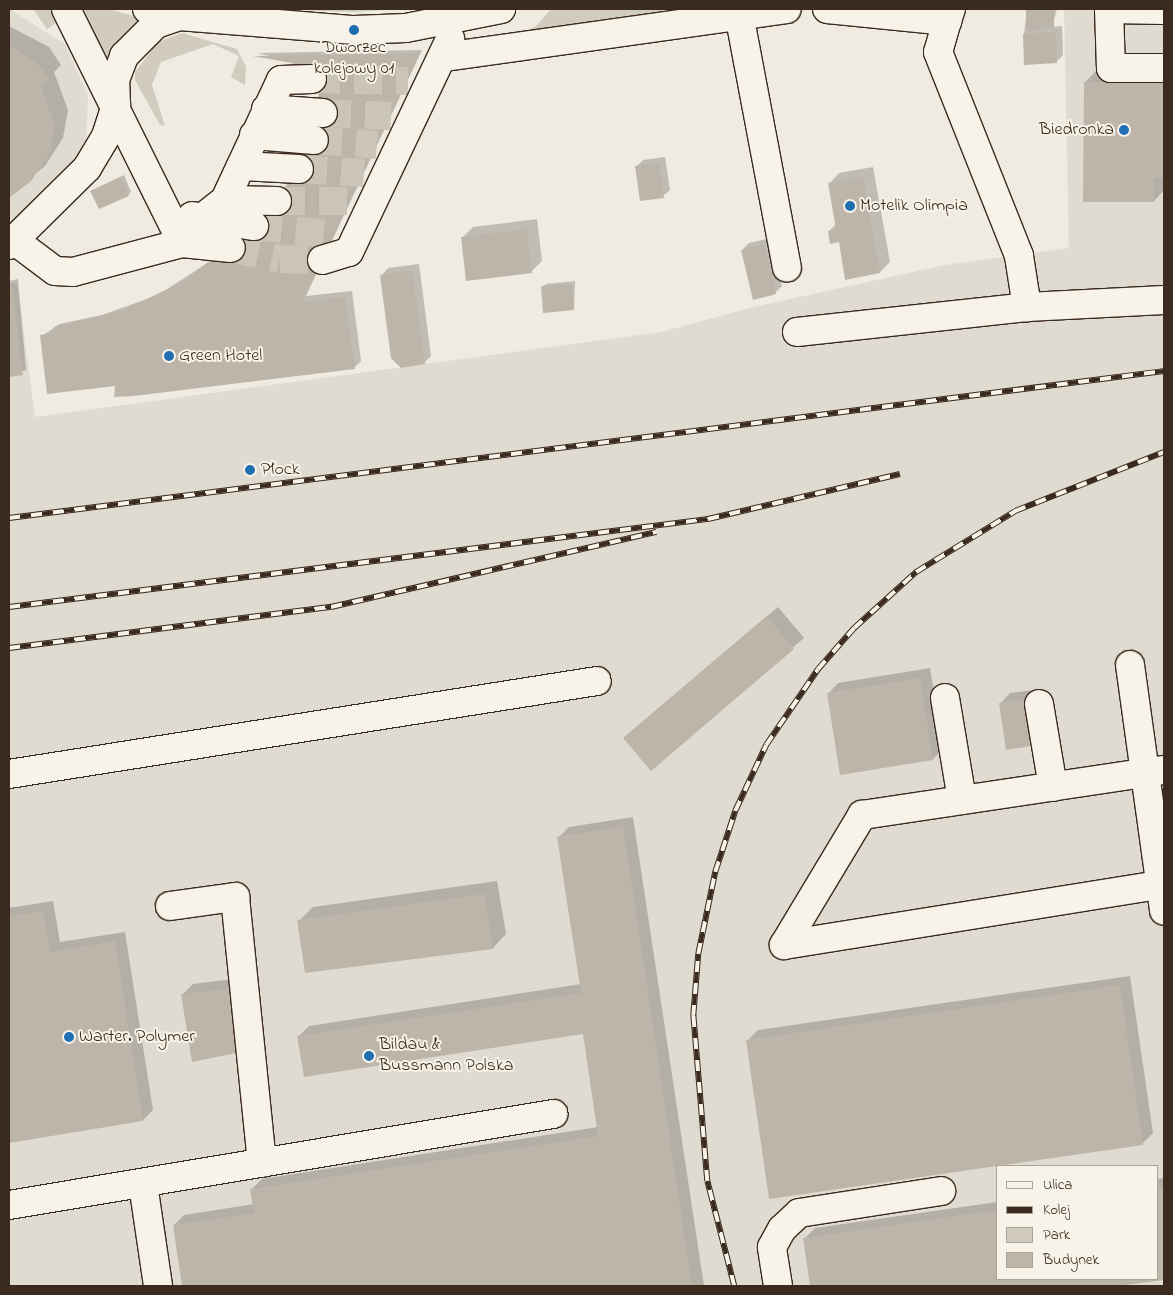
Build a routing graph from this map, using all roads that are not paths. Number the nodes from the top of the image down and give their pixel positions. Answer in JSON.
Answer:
{"nodes":[{"id":1,"x":66,"y":9,"type":"edge"},
{"id":2,"x":148,"y":9,"type":"edge"},
{"id":3,"x":501,"y":9,"type":"edge"},
{"id":4,"x":787,"y":9,"type":"edge"},
{"id":5,"x":827,"y":9,"type":"edge"},
{"id":6,"x":1164,"y":10,"type":"edge"},
{"id":7,"x":464,"y":13,"type":"edge"},
{"id":8,"x":739,"y":14,"type":"junction"},
{"id":9,"x":949,"y":15,"type":"edge"},
{"id":10,"x":180,"y":16,"type":"junction"},
{"id":11,"x":445,"y":57,"type":"junction"},
{"id":12,"x":1164,"y":68,"type":"edge"},
{"id":13,"x":312,"y":79,"type":"tunnel mouth"},
{"id":14,"x":116,"y":105,"type":"junction"},
{"id":15,"x":266,"y":109,"type":"junction"},
{"id":16,"x":323,"y":113,"type":"tunnel mouth"},
{"id":17,"x":254,"y":135,"type":"junction"},
{"id":18,"x":314,"y":140,"type":"tunnel mouth"},
{"id":19,"x":241,"y":166,"type":"junction"},
{"id":20,"x":299,"y":169,"type":"tunnel mouth"},
{"id":21,"x":225,"y":200,"type":"junction"},
{"id":22,"x":277,"y":201,"type":"tunnel mouth"},
{"id":23,"x":170,"y":212,"type":"junction"},
{"id":24,"x":202,"y":218,"type":"junction"},
{"id":25,"x":254,"y":226,"type":"tunnel mouth"},
{"id":26,"x":12,"y":243,"type":"edge"},
{"id":27,"x":182,"y":243,"type":"junction"},
{"id":28,"x":231,"y":248,"type":"tunnel mouth"},
{"id":29,"x":322,"y":260,"type":"tunnel mouth"},
{"id":30,"x":787,"y":267,"type":"dead end"},
{"id":31,"x":1164,"y":300,"type":"edge"},
{"id":32,"x":1026,"y":307,"type":"junction"},
{"id":33,"x":797,"y":332,"type":"dead end"},
{"id":34,"x":1130,"y":665,"type":"dead end"},
{"id":35,"x":597,"y":681,"type":"dead end"},
{"id":36,"x":945,"y":698,"type":"dead end"},
{"id":37,"x":1039,"y":704,"type":"dead end"},
{"id":38,"x":1155,"y":772,"type":"edge"},
{"id":39,"x":9,"y":774,"type":"edge"},
{"id":40,"x":1053,"y":787,"type":"junction"},
{"id":41,"x":962,"y":800,"type":"junction"},
{"id":42,"x":1160,"y":884,"type":"junction"},
{"id":43,"x":170,"y":906,"type":"dead end"},
{"id":44,"x":1164,"y":911,"type":"edge"},
{"id":45,"x":553,"y":1114,"type":"dead end"},
{"id":46,"x":262,"y":1164,"type":"junction"},
{"id":47,"x":144,"y":1184,"type":"junction"},
{"id":48,"x":941,"y":1191,"type":"dead end"},
{"id":49,"x":9,"y":1205,"type":"edge"},
{"id":50,"x":158,"y":1286,"type":"edge"},
{"id":51,"x":778,"y":1286,"type":"edge"}],
"edges":[{"from":1,"to":14,"type":"street"},
{"from":2,"to":10,"type":"street"},
{"from":3,"to":7,"type":"street"},
{"from":4,"to":8,"type":"street"},
{"from":5,"to":9,"type":"street"},
{"from":6,"to":12,"type":"street"},
{"from":7,"to":10,"type":"street"},
{"from":7,"to":11,"type":"street"},
{"from":8,"to":11,"type":"street"},
{"from":8,"to":30,"type":"street"},
{"from":9,"to":32,"type":"street"},
{"from":10,"to":14,"type":"street"},
{"from":11,"to":29,"type":"street"},
{"from":13,"to":15,"type":"street"},
{"from":14,"to":23,"type":"street"},
{"from":14,"to":26,"type":"street"},
{"from":15,"to":16,"type":"street"},
{"from":15,"to":17,"type":"street"},
{"from":17,"to":18,"type":"street"},
{"from":17,"to":19,"type":"street"},
{"from":19,"to":20,"type":"street"},
{"from":19,"to":21,"type":"street"},
{"from":21,"to":22,"type":"street"},
{"from":21,"to":24,"type":"street"},
{"from":23,"to":24,"type":"street"},
{"from":23,"to":27,"type":"street"},
{"from":24,"to":25,"type":"street"},
{"from":26,"to":27,"type":"street"},
{"from":27,"to":28,"type":"street"},
{"from":31,"to":32,"type":"street"},
{"from":32,"to":33,"type":"street"},
{"from":34,"to":38,"type":"street"},
{"from":35,"to":39,"type":"street"},
{"from":36,"to":41,"type":"street"},
{"from":37,"to":40,"type":"street"},
{"from":38,"to":40,"type":"street"},
{"from":38,"to":42,"type":"street"},
{"from":40,"to":41,"type":"street"},
{"from":41,"to":42,"type":"street"},
{"from":42,"to":44,"type":"street"},
{"from":43,"to":46,"type":"street"},
{"from":45,"to":46,"type":"street"},
{"from":46,"to":47,"type":"street"},
{"from":47,"to":49,"type":"street"},
{"from":47,"to":50,"type":"street"},
{"from":48,"to":51,"type":"street"}]}
